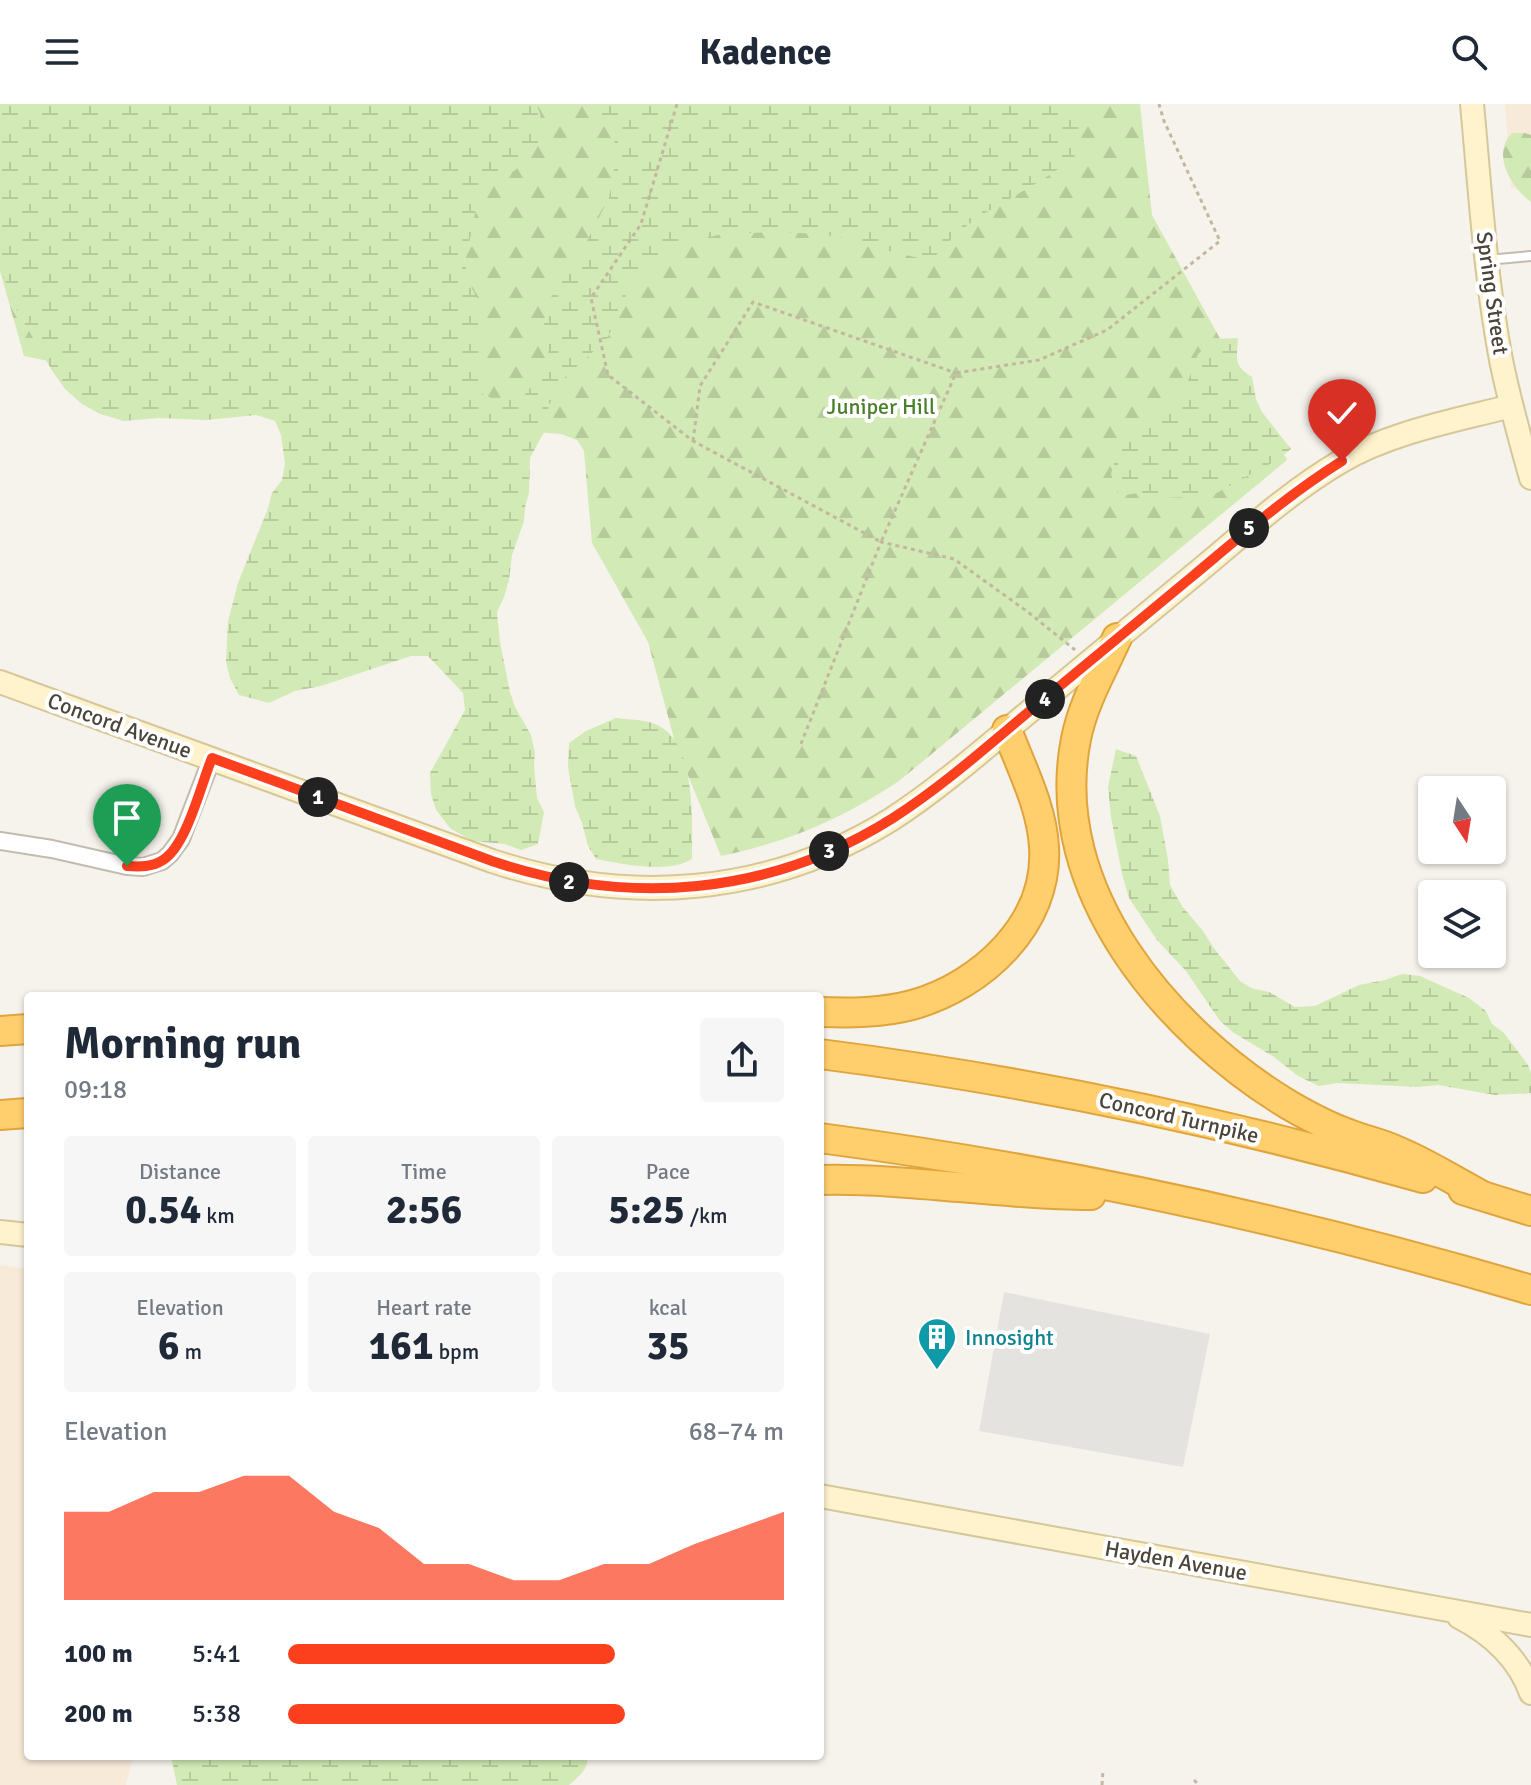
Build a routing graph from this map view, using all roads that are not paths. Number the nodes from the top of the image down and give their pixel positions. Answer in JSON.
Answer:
{"nodes":[{"id":1,"x":1472,"y":104,"type":"edge"},
{"id":2,"x":1531,"y":256,"type":"edge"},
{"id":3,"x":1487,"y":260,"type":"junction"},
{"id":4,"x":1511,"y":406,"type":"junction"},
{"id":5,"x":1531,"y":478,"type":"edge"},
{"id":6,"x":1117,"y":638,"type":"junction"},
{"id":7,"x":0,"y":682,"type":"edge"},
{"id":8,"x":1007,"y":730,"type":"junction"},
{"id":9,"x":212,"y":758,"type":"junction"},
{"id":10,"x":0,"y":841,"type":"edge"},
{"id":11,"x":824,"y":1012,"type":"edge"},
{"id":12,"x":24,"y":1029,"type":"edge"},
{"id":13,"x":0,"y":1031,"type":"edge"},
{"id":14,"x":824,"y":1055,"type":"edge"},
{"id":15,"x":24,"y":1113,"type":"edge"},
{"id":16,"x":0,"y":1115,"type":"edge"},
{"id":17,"x":824,"y":1139,"type":"edge"},
{"id":18,"x":824,"y":1180,"type":"edge"},
{"id":19,"x":1154,"y":1194,"type":"junction"},
{"id":20,"x":1481,"y":1195,"type":"junction"},
{"id":21,"x":1531,"y":1211,"type":"edge"},
{"id":22,"x":0,"y":1232,"type":"edge"},
{"id":23,"x":24,"y":1235,"type":"edge"},
{"id":24,"x":1531,"y":1290,"type":"edge"},
{"id":25,"x":824,"y":1497,"type":"edge"},
{"id":26,"x":1440,"y":1608,"type":"junction"},
{"id":27,"x":1531,"y":1625,"type":"edge"},
{"id":28,"x":1531,"y":1693,"type":"edge"}],
"edges":[{"from":1,"to":3,"type":"main road","name":"Spring Street"},
{"from":2,"to":3,"type":"lane"},
{"from":3,"to":4,"type":"main road","name":"Spring Street"},
{"from":4,"to":5,"type":"main road","name":"Spring Street"},
{"from":4,"to":6,"type":"main road","name":"Concord Avenue"},
{"from":6,"to":8,"type":"main road","name":"Concord Avenue"},
{"from":6,"to":20,"type":"highway"},
{"from":7,"to":9,"type":"main road","name":"Concord Avenue"},
{"from":8,"to":9,"type":"main road","name":"Concord Avenue"},
{"from":8,"to":11,"type":"highway"},
{"from":9,"to":10,"type":"street"},
{"from":12,"to":13,"type":"highway"},
{"from":14,"to":20,"type":"highway","name":"Concord Turnpike"},
{"from":15,"to":16,"type":"highway"},
{"from":17,"to":19,"type":"highway"},
{"from":18,"to":19,"type":"highway"},
{"from":19,"to":24,"type":"highway"},
{"from":20,"to":21,"type":"highway","name":"Concord Turnpike"},
{"from":22,"to":23,"type":"main road"},
{"from":25,"to":26,"type":"main road","name":"Hayden Avenue"},
{"from":26,"to":27,"type":"main road","name":"Hayden Avenue"},
{"from":26,"to":28,"type":"main road"}]}
